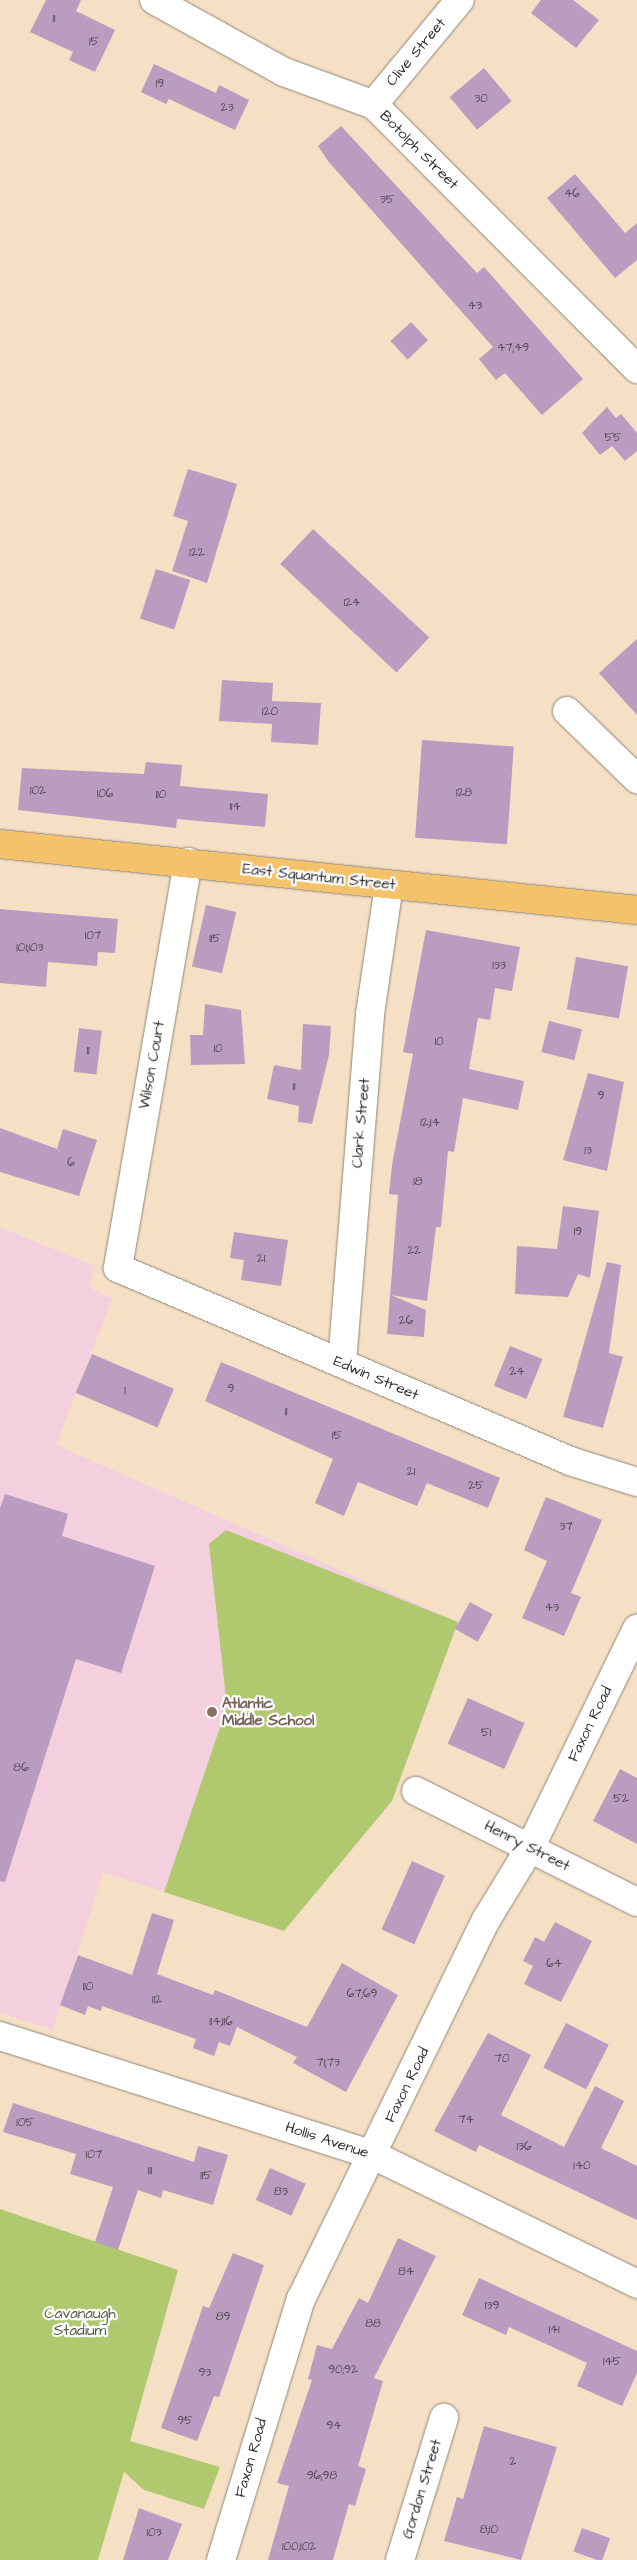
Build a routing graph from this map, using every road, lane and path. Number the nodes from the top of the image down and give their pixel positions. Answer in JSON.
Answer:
{"nodes":[{"id":1,"x":154,"y":0,"type":"edge"},
{"id":2,"x":460,"y":0,"type":"edge"},
{"id":3,"x":372,"y":105,"type":"junction"},
{"id":4,"x":637,"y":369,"type":"edge"},
{"id":5,"x":567,"y":711,"type":"dead end"},
{"id":6,"x":637,"y":779,"type":"edge"},
{"id":7,"x":0,"y":844,"type":"edge"},
{"id":8,"x":188,"y":862,"type":"junction"},
{"id":9,"x":389,"y":884,"type":"junction"},
{"id":10,"x":637,"y":910,"type":"edge"},
{"id":11,"x":118,"y":1268,"type":"joint"},
{"id":12,"x":342,"y":1363,"type":"junction"},
{"id":13,"x":637,"y":1482,"type":"edge"},
{"id":14,"x":637,"y":1629,"type":"edge"},
{"id":15,"x":416,"y":1791,"type":"dead end"},
{"id":16,"x":530,"y":1848,"type":"junction"},
{"id":17,"x":637,"y":1902,"type":"edge"},
{"id":18,"x":0,"y":2036,"type":"edge"},
{"id":19,"x":373,"y":2155,"type":"junction"},
{"id":20,"x":637,"y":2284,"type":"edge"},
{"id":21,"x":444,"y":2418,"type":"dead end"},
{"id":22,"x":221,"y":2560,"type":"edge"},
{"id":23,"x":400,"y":2560,"type":"edge"}],
"edges":[{"from":1,"to":3,"type":"street","name":"Botolph Street"},
{"from":2,"to":3,"type":"street","name":"Clive Street"},
{"from":3,"to":4,"type":"street","name":"Botolph Street"},
{"from":5,"to":6,"type":"street"},
{"from":7,"to":8,"type":"main road","name":"East Squantum Street"},
{"from":8,"to":9,"type":"main road","name":"East Squantum Street"},
{"from":8,"to":11,"type":"street","name":"Wilson Court"},
{"from":9,"to":10,"type":"main road","name":"East Squantum Street"},
{"from":9,"to":12,"type":"street","name":"Clark Street"},
{"from":11,"to":12,"type":"street","name":"Edwin Street"},
{"from":12,"to":13,"type":"street","name":"Edwin Street"},
{"from":14,"to":16,"type":"street","name":"Faxon Road"},
{"from":15,"to":16,"type":"street","name":"Henry Street"},
{"from":16,"to":17,"type":"street","name":"Henry Street"},
{"from":16,"to":19,"type":"street","name":"Faxon Road"},
{"from":18,"to":19,"type":"street","name":"Hollis Avenue"},
{"from":19,"to":20,"type":"street","name":"Hollis Avenue"},
{"from":19,"to":22,"type":"street","name":"Faxon Road"},
{"from":21,"to":23,"type":"street","name":"Gordon Street"}]}
